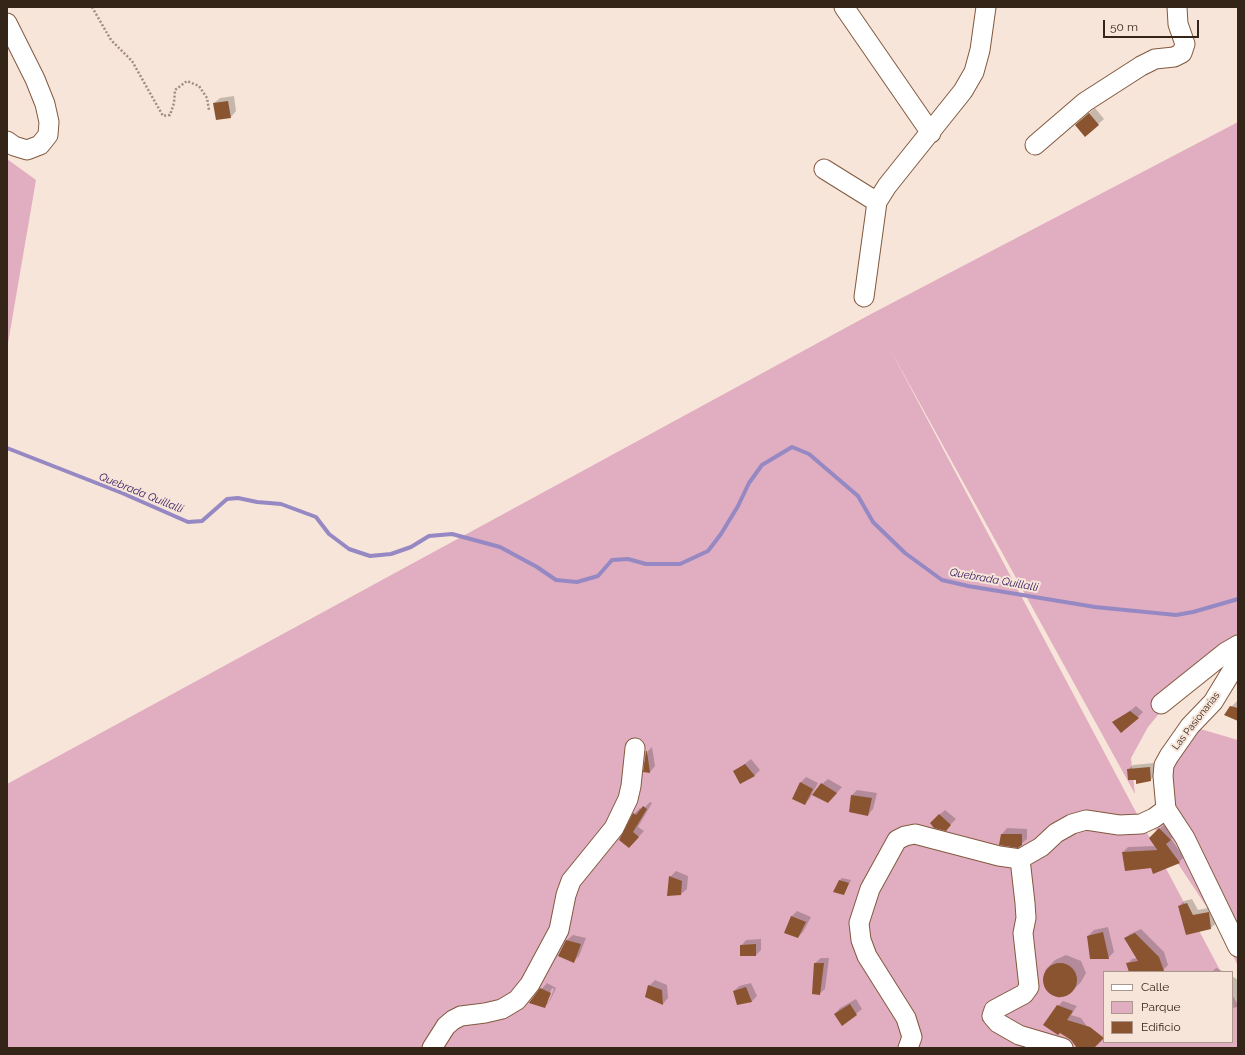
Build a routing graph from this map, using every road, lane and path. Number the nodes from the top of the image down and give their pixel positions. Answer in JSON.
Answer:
{"nodes":[{"id":1,"x":92,"y":7,"type":"edge"},
{"id":2,"x":844,"y":7,"type":"edge"},
{"id":3,"x":986,"y":7,"type":"edge"},
{"id":4,"x":1178,"y":7,"type":"edge"},
{"id":5,"x":7,"y":23,"type":"edge"},
{"id":6,"x":209,"y":110,"type":"dead end"},
{"id":7,"x":931,"y":133,"type":"junction"},
{"id":8,"x":7,"y":141,"type":"edge"},
{"id":9,"x":1036,"y":145,"type":"dead end"},
{"id":10,"x":824,"y":169,"type":"dead end"},
{"id":11,"x":878,"y":202,"type":"junction"},
{"id":12,"x":864,"y":297,"type":"dead end"},
{"id":13,"x":1238,"y":645,"type":"edge"},
{"id":14,"x":1238,"y":661,"type":"edge"},
{"id":15,"x":1161,"y":704,"type":"dead end"},
{"id":16,"x":634,"y":748,"type":"dead end"},
{"id":17,"x":1166,"y":809,"type":"junction"},
{"id":18,"x":1020,"y":859,"type":"junction"},
{"id":19,"x":1238,"y":947,"type":"edge"},
{"id":20,"x":432,"y":1048,"type":"edge"},
{"id":21,"x":908,"y":1048,"type":"edge"},
{"id":22,"x":1063,"y":1048,"type":"edge"}],
"edges":[{"from":1,"to":6,"type":"path"},
{"from":2,"to":7,"type":"street"},
{"from":3,"to":7,"type":"street"},
{"from":4,"to":9,"type":"street"},
{"from":5,"to":8,"type":"street"},
{"from":7,"to":11,"type":"street"},
{"from":10,"to":11,"type":"street"},
{"from":11,"to":12,"type":"street"},
{"from":13,"to":15,"type":"street"},
{"from":14,"to":17,"type":"street","name":"Las Pasionarias"},
{"from":16,"to":20,"type":"street"},
{"from":17,"to":18,"type":"street"},
{"from":17,"to":19,"type":"street"},
{"from":18,"to":21,"type":"street"},
{"from":18,"to":22,"type":"street"}]}
